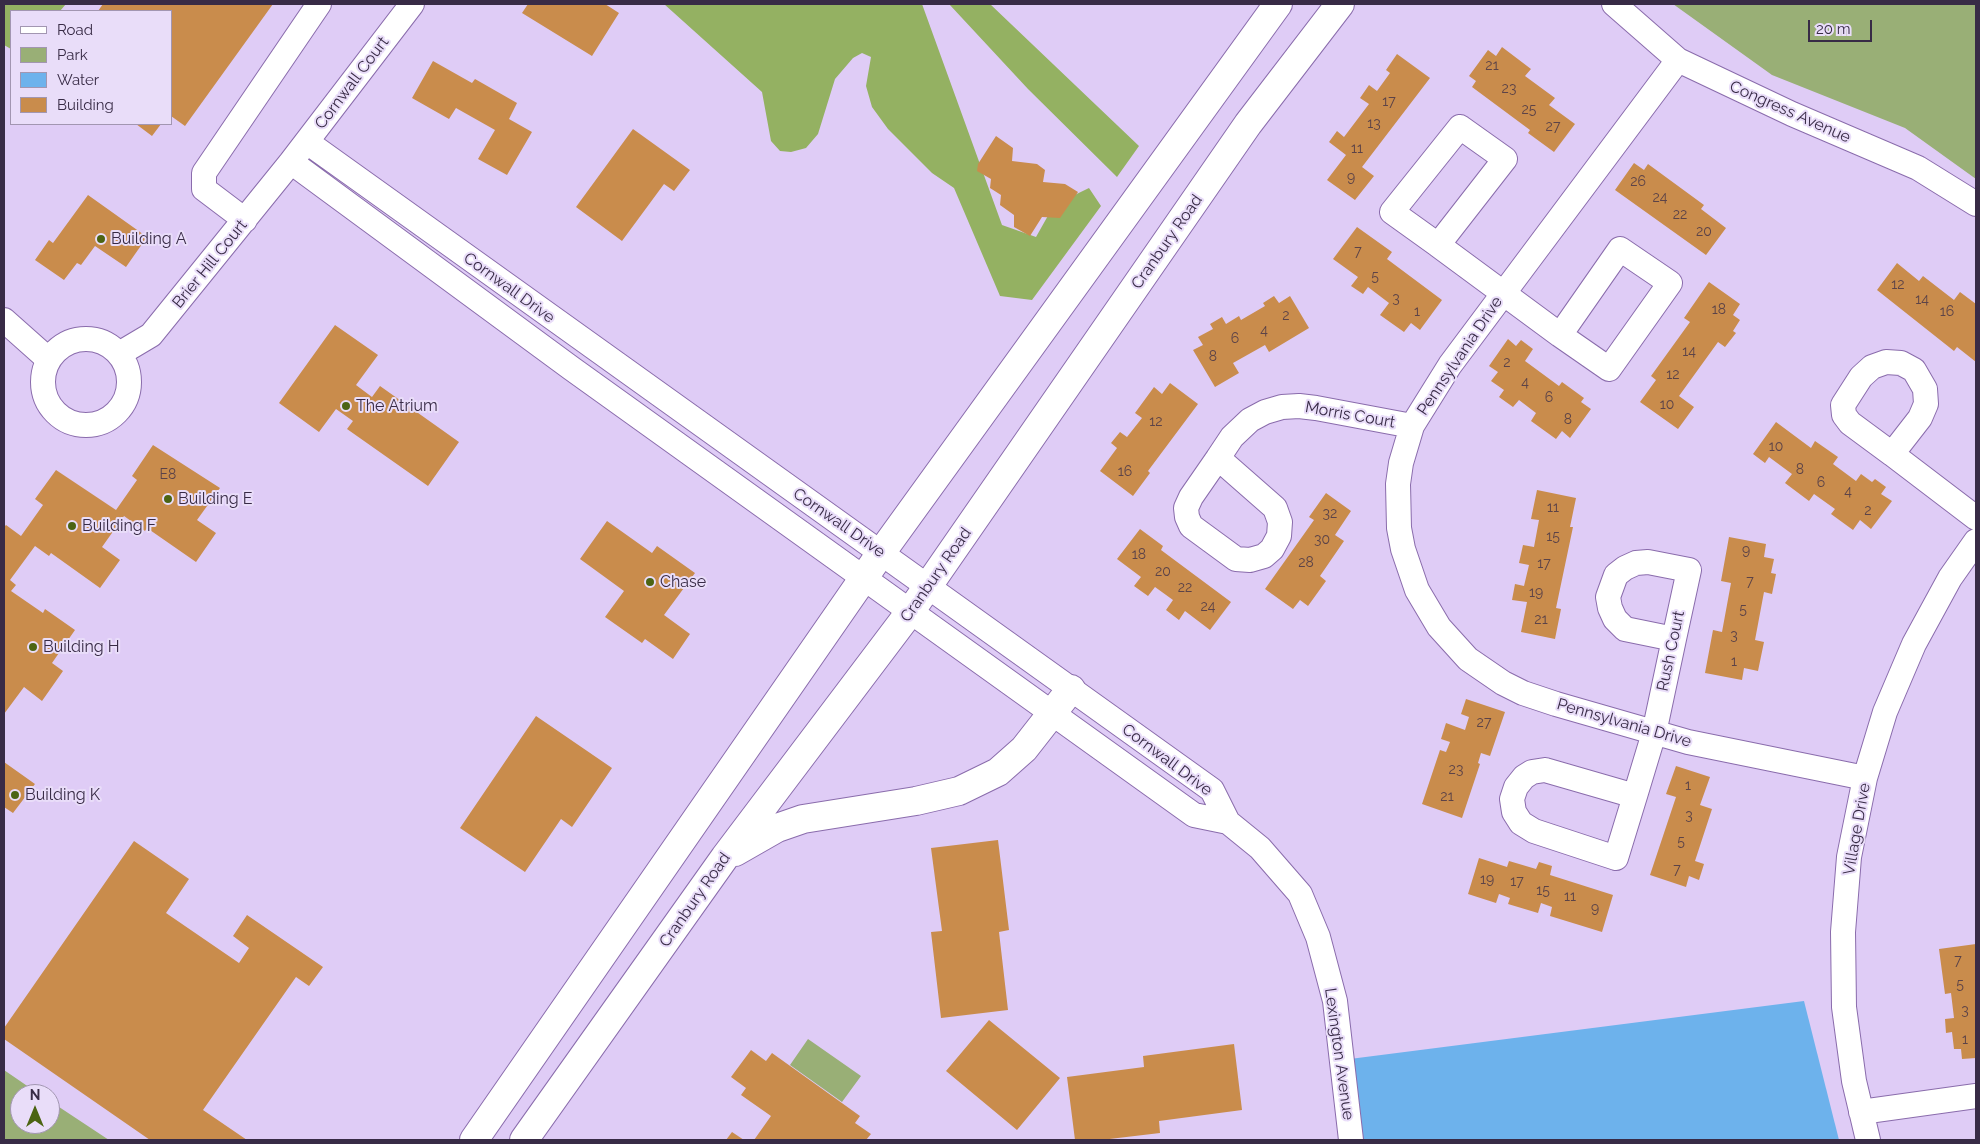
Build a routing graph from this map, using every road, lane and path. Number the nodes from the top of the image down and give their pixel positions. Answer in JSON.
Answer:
{"nodes":[{"id":1,"x":319,"y":4,"type":"edge"},
{"id":2,"x":412,"y":4,"type":"edge"},
{"id":3,"x":1278,"y":4,"type":"edge"},
{"id":4,"x":1340,"y":4,"type":"edge"},
{"id":5,"x":1614,"y":4,"type":"edge"},
{"id":6,"x":1678,"y":60,"type":"junction"},
{"id":7,"x":307,"y":142,"type":"junction"},
{"id":8,"x":291,"y":162,"type":"junction"},
{"id":9,"x":1976,"y":204,"type":"edge"},
{"id":10,"x":246,"y":220,"type":"junction"},
{"id":11,"x":1438,"y":245,"type":"junction"},
{"id":12,"x":1503,"y":293,"type":"junction"},
{"id":13,"x":4,"y":320,"type":"edge"},
{"id":14,"x":1560,"y":335,"type":"junction"},
{"id":15,"x":119,"y":354,"type":"junction"},
{"id":16,"x":48,"y":360,"type":"junction"},
{"id":17,"x":1412,"y":426,"type":"junction"},
{"id":18,"x":1892,"y":454,"type":"dead end"},
{"id":19,"x":1218,"y":458,"type":"dead end"},
{"id":20,"x":1976,"y":518,"type":"edge"},
{"id":21,"x":1976,"y":541,"type":"edge"},
{"id":22,"x":880,"y":553,"type":"junction"},
{"id":23,"x":865,"y":579,"type":"junction"},
{"id":24,"x":928,"y":587,"type":"junction"},
{"id":25,"x":910,"y":612,"type":"junction"},
{"id":26,"x":1674,"y":639,"type":"junction"},
{"id":27,"x":1071,"y":689,"type":"junction"},
{"id":28,"x":1052,"y":714,"type":"junction"},
{"id":29,"x":1654,"y":732,"type":"junction"},
{"id":30,"x":1865,"y":778,"type":"junction"},
{"id":31,"x":1635,"y":796,"type":"junction"},
{"id":32,"x":1228,"y":822,"type":"junction"},
{"id":33,"x":724,"y":858,"type":"junction"},
{"id":34,"x":1976,"y":1096,"type":"edge"},
{"id":35,"x":1861,"y":1112,"type":"junction"},
{"id":36,"x":474,"y":1140,"type":"edge"},
{"id":37,"x":524,"y":1140,"type":"edge"},
{"id":38,"x":1350,"y":1140,"type":"edge"},
{"id":39,"x":1868,"y":1140,"type":"edge"}],
"edges":[{"from":1,"to":10,"type":"street"},
{"from":2,"to":7,"type":"street","name":"Cornwall Court"},
{"from":3,"to":22,"type":"main road"},
{"from":4,"to":24,"type":"main road","name":"Cranbury Road"},
{"from":5,"to":6,"type":"street","name":"Congress Avenue"},
{"from":6,"to":9,"type":"street","name":"Congress Avenue"},
{"from":6,"to":12,"type":"street","name":"Pennsylvania Drive"},
{"from":7,"to":8,"type":"street","name":"Cornwall Court"},
{"from":7,"to":22,"type":"street","name":"Cornwall Drive"},
{"from":8,"to":10,"type":"street","name":"Brier Hill Court"},
{"from":8,"to":23,"type":"street","name":"Cornwall Drive"},
{"from":10,"to":15,"type":"street","name":"Brier Hill Court"},
{"from":11,"to":11,"type":"street"},
{"from":11,"to":12,"type":"street"},
{"from":12,"to":14,"type":"street"},
{"from":12,"to":17,"type":"street","name":"Pennsylvania Drive"},
{"from":13,"to":16,"type":"street"},
{"from":14,"to":14,"type":"street"},
{"from":15,"to":16,"type":"street"},
{"from":15,"to":16,"type":"street"},
{"from":17,"to":19,"type":"street","name":"Morris Court"},
{"from":17,"to":29,"type":"street","name":"Pennsylvania Drive"},
{"from":18,"to":20,"type":"street"},
{"from":21,"to":30,"type":"street","name":"Village Drive"},
{"from":22,"to":23,"type":"main road"},
{"from":22,"to":24,"type":"street","name":"Cornwall Drive"},
{"from":23,"to":25,"type":"street","name":"Cornwall Drive"},
{"from":23,"to":36,"type":"main road"},
{"from":24,"to":25,"type":"main road","name":"Cranbury Road"},
{"from":24,"to":27,"type":"street","name":"Cornwall Drive"},
{"from":25,"to":28,"type":"street","name":"Cornwall Drive"},
{"from":25,"to":33,"type":"main road","name":"Cranbury Road"},
{"from":26,"to":26,"type":"street","name":"Rush Court"},
{"from":26,"to":29,"type":"street","name":"Rush Court"},
{"from":27,"to":28,"type":"main road"},
{"from":27,"to":32,"type":"street","name":"Cornwall Drive"},
{"from":28,"to":32,"type":"street","name":"Cornwall Drive"},
{"from":28,"to":33,"type":"main road"},
{"from":29,"to":30,"type":"street","name":"Pennsylvania Drive"},
{"from":29,"to":31,"type":"street","name":"Rush Court"},
{"from":30,"to":35,"type":"street","name":"Village Drive"},
{"from":31,"to":31,"type":"street","name":"Rush Court"},
{"from":32,"to":38,"type":"street","name":"Lexington Avenue"},
{"from":33,"to":37,"type":"main road","name":"Cranbury Road"},
{"from":34,"to":35,"type":"street"},
{"from":35,"to":39,"type":"street","name":"Village Drive"}]}
